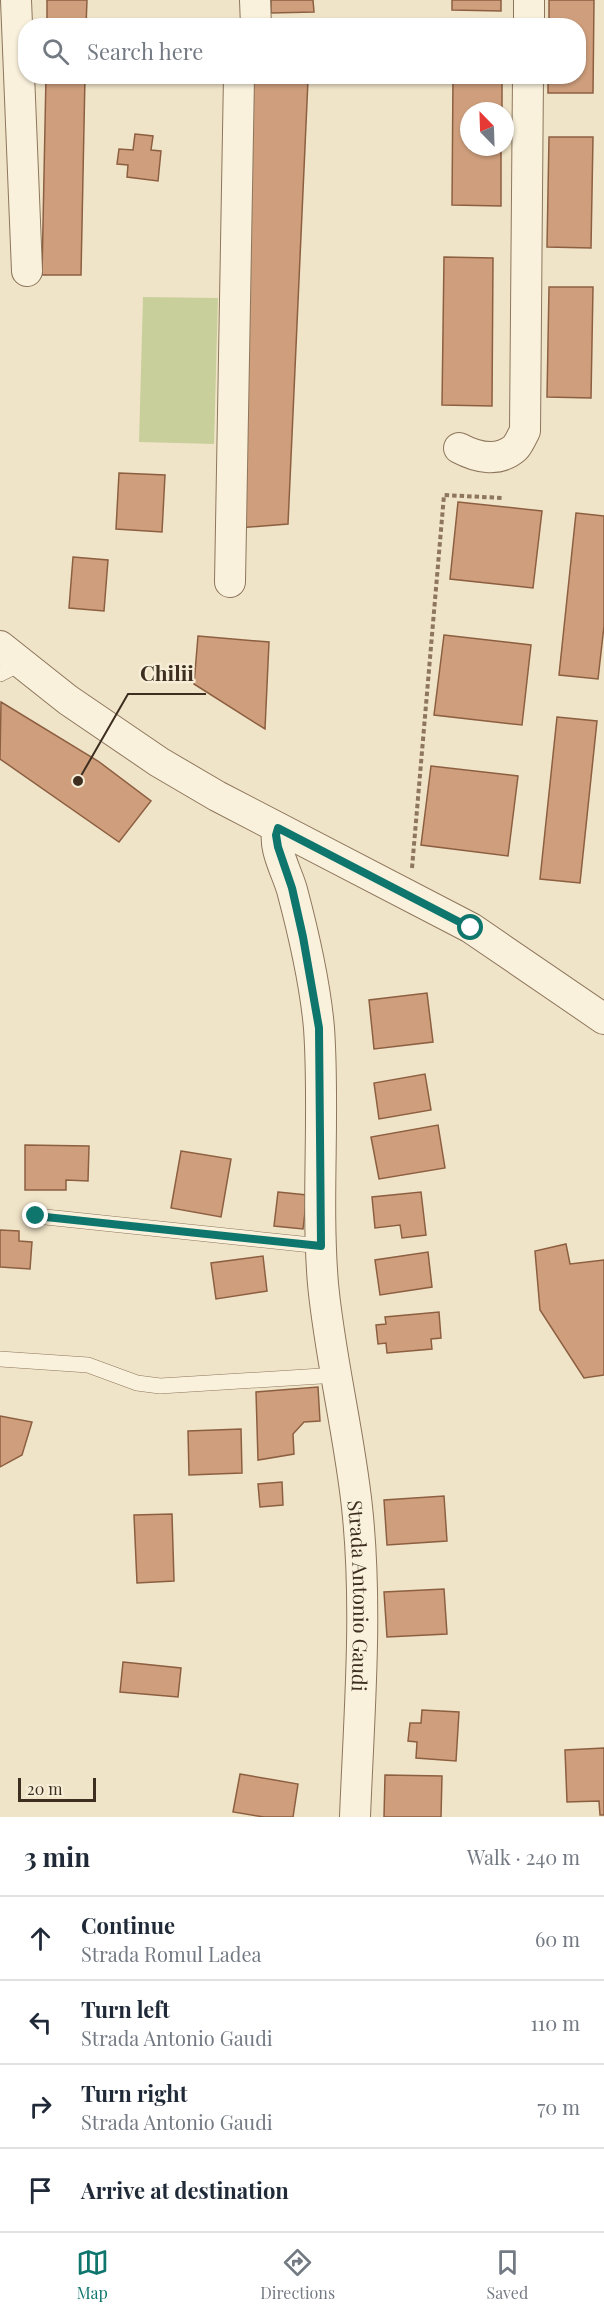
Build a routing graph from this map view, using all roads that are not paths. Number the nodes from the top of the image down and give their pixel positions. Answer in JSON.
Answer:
{"nodes":[{"id":1,"x":16,"y":0,"type":"edge"},
{"id":2,"x":255,"y":0,"type":"edge"},
{"id":3,"x":529,"y":0,"type":"edge"},
{"id":4,"x":256,"y":18,"type":"edge"},
{"id":5,"x":529,"y":18,"type":"edge"},
{"id":6,"x":18,"y":49,"type":"edge"},
{"id":7,"x":19,"y":84,"type":"edge"},
{"id":8,"x":239,"y":84,"type":"edge"},
{"id":9,"x":528,"y":84,"type":"edge"},
{"id":10,"x":27,"y":271,"type":"dead end"},
{"id":11,"x":459,"y":448,"type":"dead end"},
{"id":12,"x":230,"y":582,"type":"dead end"},
{"id":13,"x":7,"y":661,"type":"edge"},
{"id":14,"x":278,"y":828,"type":"junction"},
{"id":15,"x":604,"y":1019,"type":"edge"},
{"id":16,"x":36,"y":1216,"type":"dead end"},
{"id":17,"x":321,"y":1246,"type":"junction"},
{"id":18,"x":0,"y":1359,"type":"edge"},
{"id":19,"x":337,"y":1375,"type":"junction"},
{"id":20,"x":356,"y":1817,"type":"edge"}],
"edges":[{"from":1,"to":6,"type":"street"},
{"from":2,"to":4,"type":"street"},
{"from":3,"to":5,"type":"street"},
{"from":7,"to":10,"type":"street"},
{"from":8,"to":12,"type":"street"},
{"from":9,"to":11,"type":"street"},
{"from":13,"to":14,"type":"street"},
{"from":14,"to":15,"type":"street"},
{"from":14,"to":17,"type":"street","name":"Strada Antonio Gaudi"},
{"from":16,"to":17,"type":"lane"},
{"from":17,"to":19,"type":"street","name":"Strada Antonio Gaudi"},
{"from":18,"to":19,"type":"lane"},
{"from":19,"to":20,"type":"street","name":"Strada Antonio Gaudi"}]}
